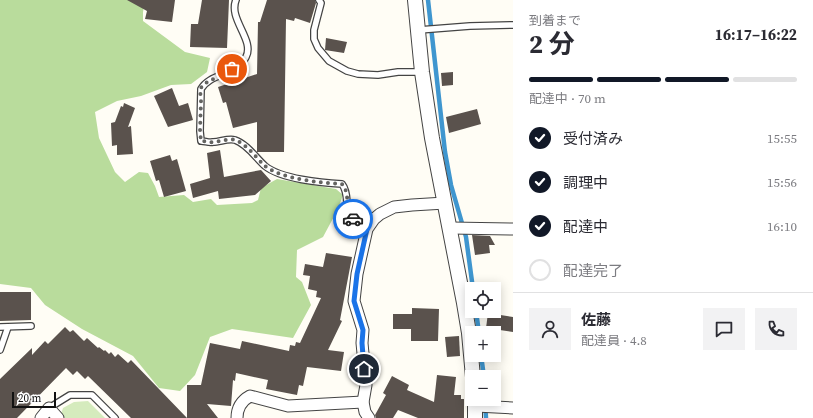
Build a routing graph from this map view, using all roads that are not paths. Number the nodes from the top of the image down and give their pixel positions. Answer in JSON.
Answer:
{"nodes":[{"id":1,"x":236,"y":0,"type":"edge"},
{"id":2,"x":319,"y":0,"type":"edge"},
{"id":3,"x":415,"y":0,"type":"edge"},
{"id":4,"x":513,"y":26,"type":"edge"},
{"id":5,"x":419,"y":30,"type":"junction"},
{"id":6,"x":422,"y":72,"type":"junction"},
{"id":7,"x":445,"y":204,"type":"junction"},
{"id":8,"x":451,"y":228,"type":"junction"},
{"id":9,"x":513,"y":228,"type":"edge"},
{"id":10,"x":367,"y":229,"type":"junction"},
{"id":11,"x":31,"y":326,"type":"dead end"},
{"id":12,"x":0,"y":327,"type":"edge"},
{"id":13,"x":8,"y":327,"type":"junction"},
{"id":14,"x":0,"y":350,"type":"edge"},
{"id":15,"x":472,"y":370,"type":"edge"},
{"id":16,"x":363,"y":402,"type":"junction"},
{"id":17,"x":49,"y":408,"type":"junction"},
{"id":18,"x":475,"y":408,"type":"edge"},
{"id":19,"x":513,"y":408,"type":"edge"},
{"id":20,"x":41,"y":418,"type":"edge"},
{"id":21,"x":58,"y":418,"type":"edge"},
{"id":22,"x":114,"y":418,"type":"edge"},
{"id":23,"x":237,"y":418,"type":"edge"},
{"id":24,"x":369,"y":418,"type":"edge"}],
"edges":[{"from":1,"to":10,"type":"lane"},
{"from":2,"to":6,"type":"lane"},
{"from":3,"to":5,"type":"street"},
{"from":4,"to":5,"type":"lane"},
{"from":5,"to":6,"type":"street"},
{"from":6,"to":7,"type":"street"},
{"from":7,"to":8,"type":"street"},
{"from":7,"to":10,"type":"street"},
{"from":8,"to":9,"type":"street"},
{"from":8,"to":15,"type":"street"},
{"from":10,"to":16,"type":"street"},
{"from":11,"to":13,"type":"lane"},
{"from":12,"to":13,"type":"lane"},
{"from":13,"to":14,"type":"lane"},
{"from":16,"to":23,"type":"street"},
{"from":16,"to":24,"type":"street"},
{"from":17,"to":20,"type":"street"},
{"from":17,"to":21,"type":"street"},
{"from":17,"to":22,"type":"lane"},
{"from":18,"to":19,"type":"street"}]}
